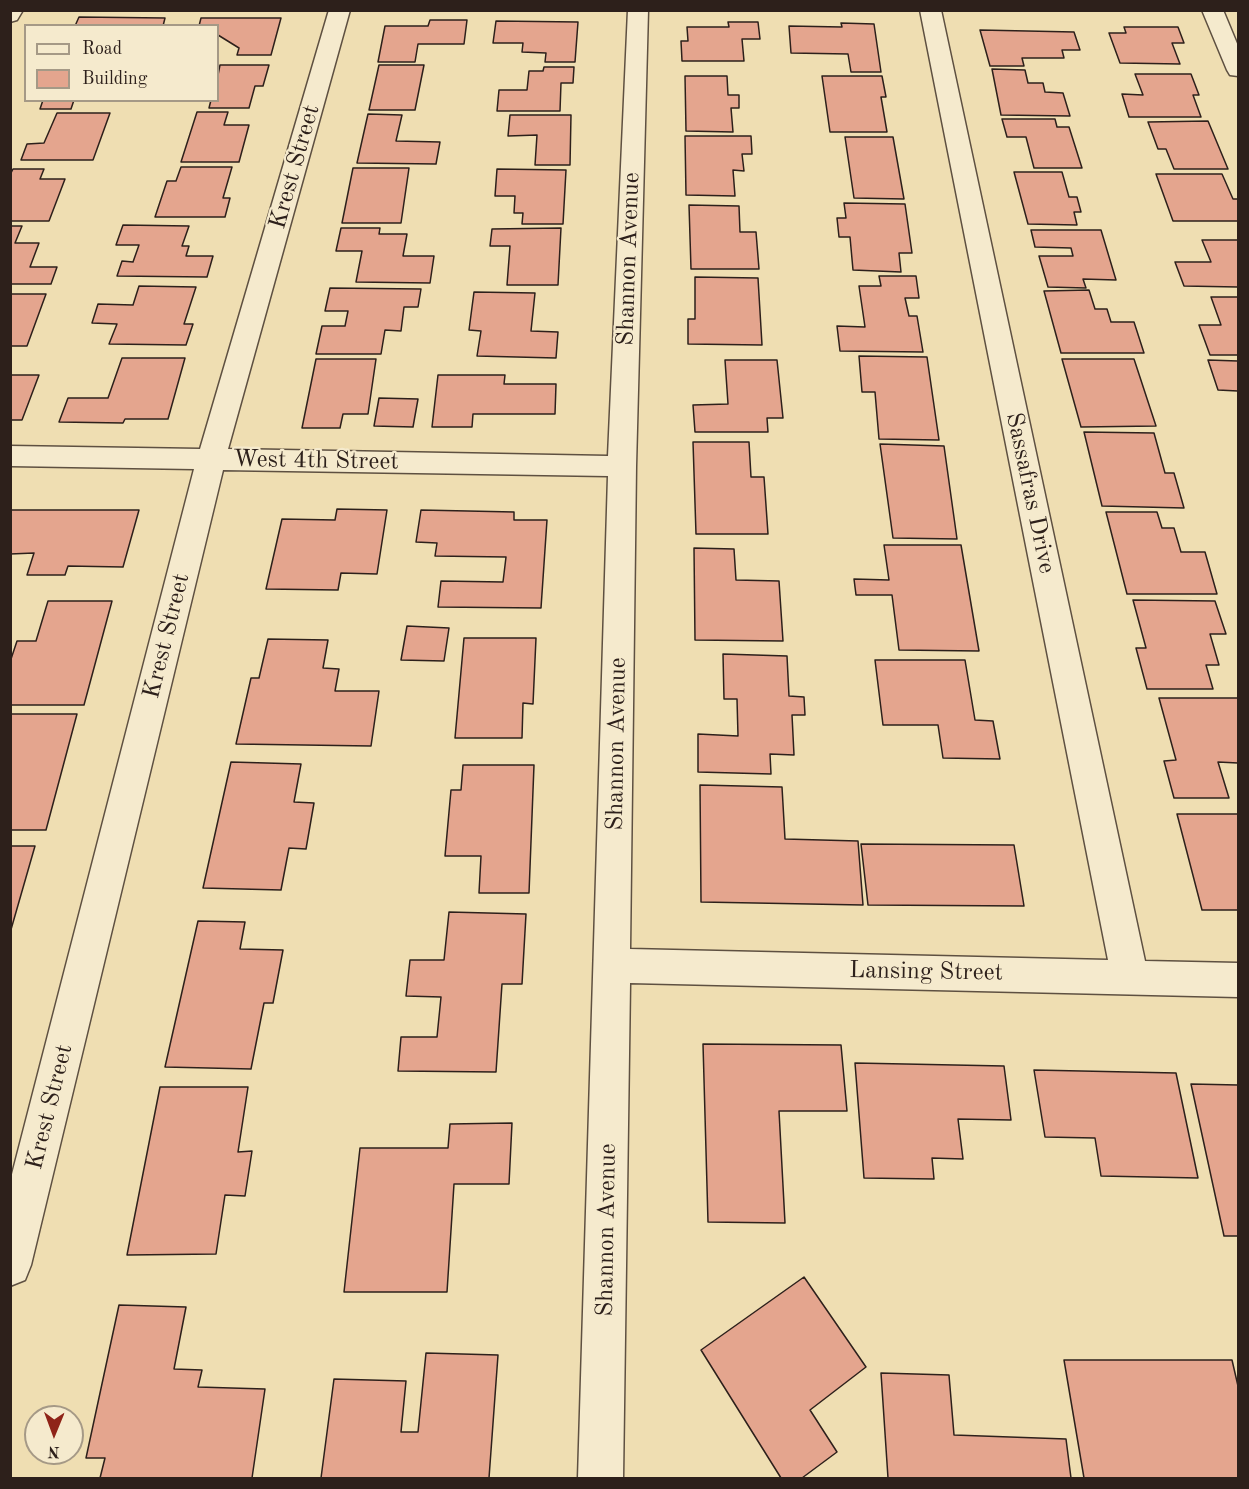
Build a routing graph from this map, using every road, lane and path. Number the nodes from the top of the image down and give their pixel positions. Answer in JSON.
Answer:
{"nodes":[{"id":1,"x":13,"y":10,"type":"edge"},
{"id":2,"x":340,"y":10,"type":"edge"},
{"id":3,"x":638,"y":10,"type":"edge"},
{"id":4,"x":930,"y":10,"type":"edge"},
{"id":5,"x":1212,"y":10,"type":"edge"},
{"id":6,"x":10,"y":16,"type":"edge"},
{"id":7,"x":1239,"y":70,"type":"edge"},
{"id":8,"x":10,"y":456,"type":"edge"},
{"id":9,"x":211,"y":460,"type":"junction"},
{"id":10,"x":622,"y":466,"type":"junction"},
{"id":11,"x":614,"y":966,"type":"junction"},
{"id":12,"x":1130,"y":976,"type":"junction"},
{"id":13,"x":1239,"y":980,"type":"edge"},
{"id":14,"x":10,"y":1265,"type":"edge"},
{"id":15,"x":601,"y":1479,"type":"edge"}],
"edges":[{"from":1,"to":6,"type":"street"},
{"from":2,"to":9,"type":"street","name":"Krest Street"},
{"from":3,"to":10,"type":"street","name":"Shannon Avenue"},
{"from":4,"to":12,"type":"street","name":"Sassafras Drive"},
{"from":5,"to":7,"type":"street"},
{"from":8,"to":9,"type":"street","name":"West 4th Street"},
{"from":9,"to":10,"type":"street","name":"West 4th Street"},
{"from":9,"to":14,"type":"street","name":"Krest Street"},
{"from":10,"to":11,"type":"street","name":"Shannon Avenue"},
{"from":11,"to":12,"type":"street","name":"Lansing Street"},
{"from":11,"to":15,"type":"street","name":"Shannon Avenue"},
{"from":12,"to":13,"type":"street","name":"Lansing Street"}]}
